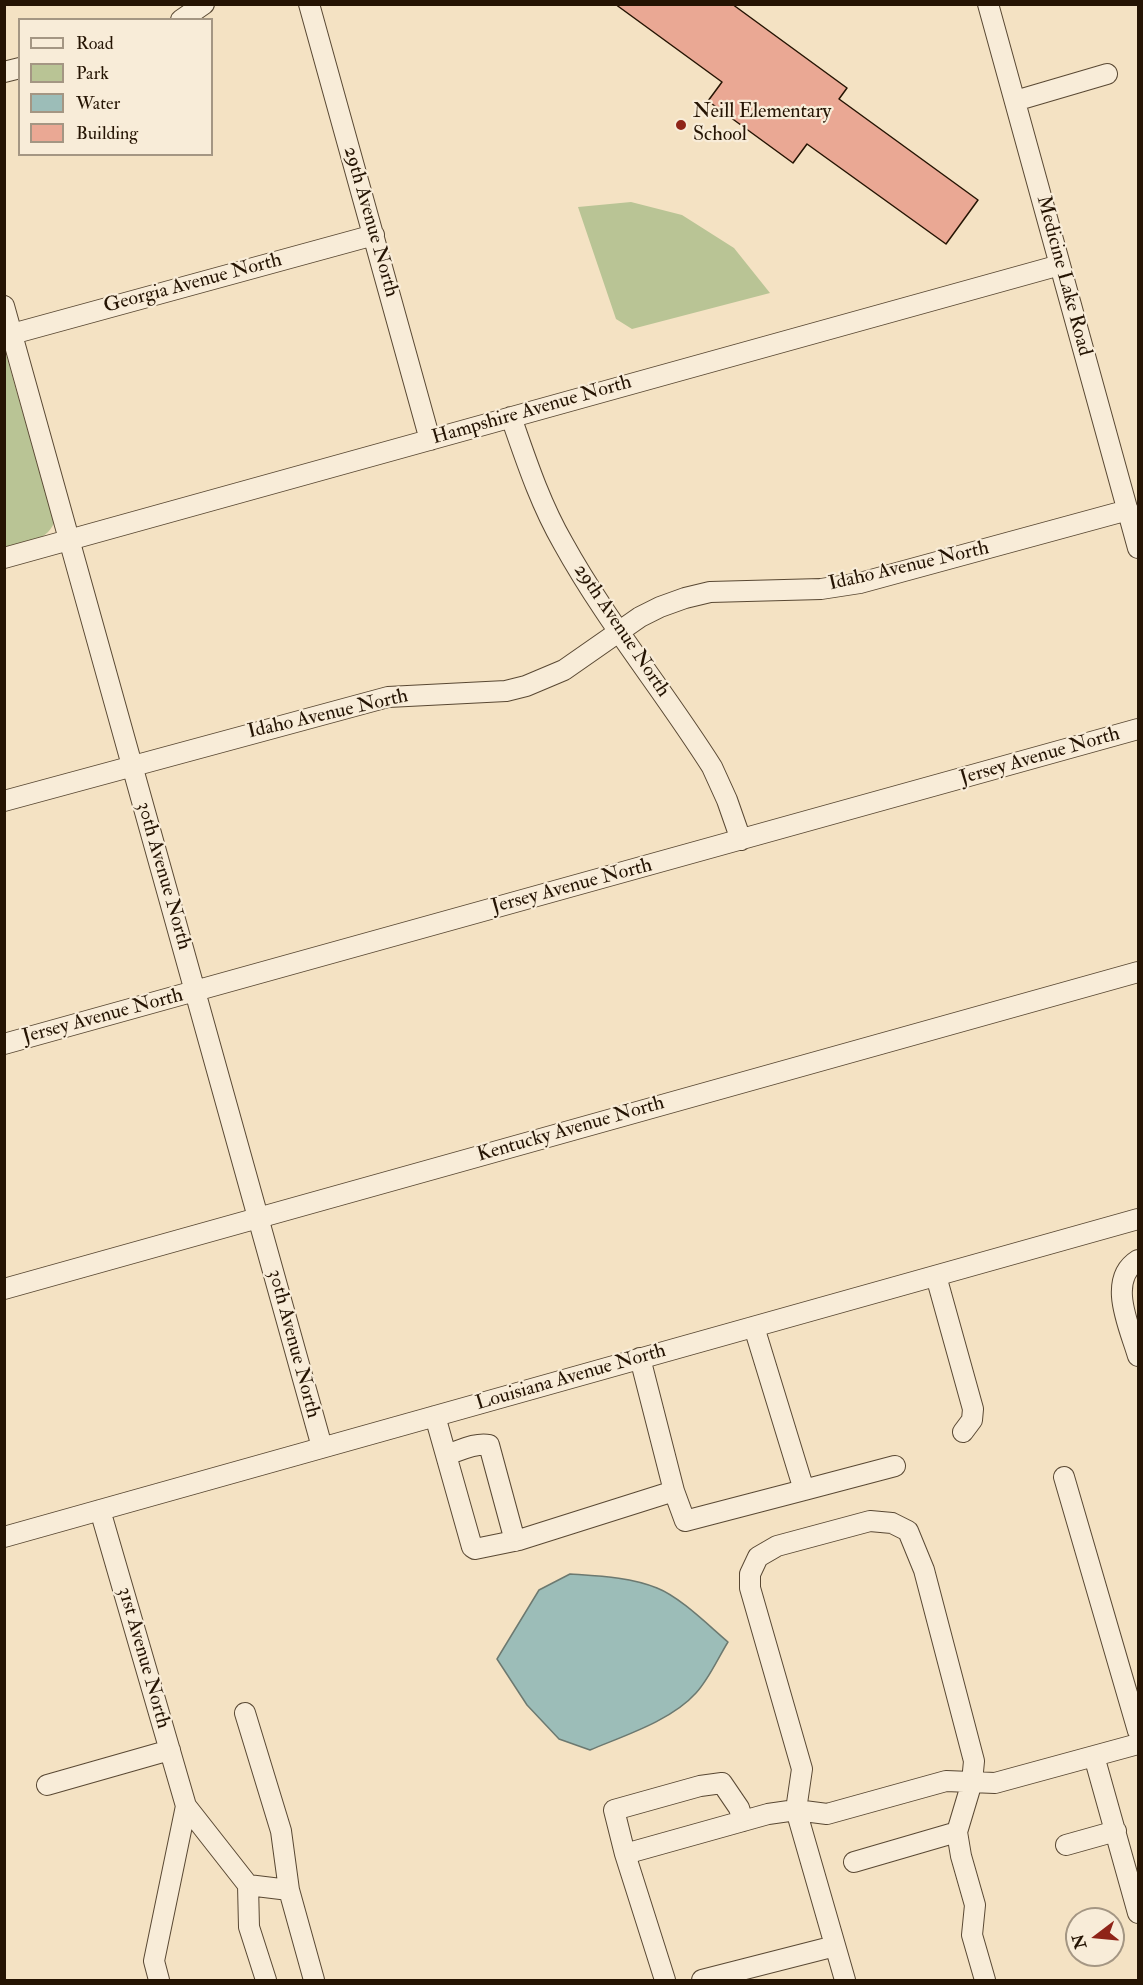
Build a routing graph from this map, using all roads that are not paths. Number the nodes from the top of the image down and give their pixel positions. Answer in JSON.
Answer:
{"nodes":[{"id":1,"x":204,"y":4,"type":"edge"},
{"id":2,"x":309,"y":4,"type":"edge"},
{"id":3,"x":988,"y":4,"type":"edge"},
{"id":4,"x":184,"y":18,"type":"edge"},
{"id":5,"x":1107,"y":74,"type":"dead end"},
{"id":6,"x":1016,"y":100,"type":"junction"},
{"id":7,"x":374,"y":235,"type":"junction"},
{"id":8,"x":1060,"y":265,"type":"junction"},
{"id":9,"x":4,"y":306,"type":"edge"},
{"id":10,"x":12,"y":334,"type":"junction"},
{"id":11,"x":511,"y":417,"type":"junction"},
{"id":12,"x":430,"y":440,"type":"junction"},
{"id":13,"x":1128,"y":510,"type":"junction"},
{"id":14,"x":70,"y":540,"type":"junction"},
{"id":15,"x":1138,"y":548,"type":"edge"},
{"id":16,"x":4,"y":558,"type":"edge"},
{"id":17,"x":620,"y":632,"type":"junction"},
{"id":18,"x":1138,"y":729,"type":"edge"},
{"id":19,"x":132,"y":765,"type":"junction"},
{"id":20,"x":4,"y":801,"type":"edge"},
{"id":21,"x":741,"y":840,"type":"junction"},
{"id":22,"x":1138,"y":972,"type":"edge"},
{"id":23,"x":195,"y":992,"type":"junction"},
{"id":24,"x":4,"y":1044,"type":"edge"},
{"id":25,"x":258,"y":1218,"type":"junction"},
{"id":26,"x":1138,"y":1220,"type":"edge"},
{"id":27,"x":1138,"y":1260,"type":"edge"},
{"id":28,"x":936,"y":1276,"type":"junction"},
{"id":29,"x":4,"y":1289,"type":"edge"},
{"id":30,"x":754,"y":1327,"type":"junction"},
{"id":31,"x":1138,"y":1356,"type":"edge"},
{"id":32,"x":640,"y":1358,"type":"junction"},
{"id":33,"x":435,"y":1416,"type":"junction"},
{"id":34,"x":963,"y":1432,"type":"dead end"},
{"id":35,"x":322,"y":1447,"type":"junction"},
{"id":36,"x":446,"y":1455,"type":"junction"},
{"id":37,"x":895,"y":1466,"type":"dead end"},
{"id":38,"x":1064,"y":1477,"type":"dead end"},
{"id":39,"x":804,"y":1490,"type":"junction"},
{"id":40,"x":674,"y":1491,"type":"junction"},
{"id":41,"x":100,"y":1510,"type":"junction"},
{"id":42,"x":4,"y":1537,"type":"edge"},
{"id":43,"x":515,"y":1541,"type":"junction"},
{"id":44,"x":245,"y":1713,"type":"dead end"},
{"id":45,"x":1138,"y":1731,"type":"edge"},
{"id":46,"x":1138,"y":1744,"type":"edge"},
{"id":47,"x":170,"y":1750,"type":"junction"},
{"id":48,"x":1094,"y":1756,"type":"junction"},
{"id":49,"x":972,"y":1782,"type":"junction"},
{"id":50,"x":47,"y":1785,"type":"dead end"},
{"id":51,"x":186,"y":1806,"type":"junction"},
{"id":52,"x":796,"y":1810,"type":"junction"},
{"id":53,"x":743,"y":1821,"type":"junction"},
{"id":54,"x":1116,"y":1831,"type":"junction"},
{"id":55,"x":957,"y":1832,"type":"junction"},
{"id":56,"x":1066,"y":1845,"type":"dead end"},
{"id":57,"x":625,"y":1854,"type":"junction"},
{"id":58,"x":854,"y":1862,"type":"dead end"},
{"id":59,"x":248,"y":1885,"type":"junction"},
{"id":60,"x":289,"y":1890,"type":"junction"},
{"id":61,"x":1138,"y":1913,"type":"edge"},
{"id":62,"x":835,"y":1946,"type":"junction"},
{"id":63,"x":159,"y":1980,"type":"edge"},
{"id":64,"x":266,"y":1980,"type":"edge"},
{"id":65,"x":314,"y":1980,"type":"edge"},
{"id":66,"x":665,"y":1980,"type":"edge"},
{"id":67,"x":702,"y":1980,"type":"edge"},
{"id":68,"x":844,"y":1980,"type":"edge"},
{"id":69,"x":986,"y":1980,"type":"edge"}],
"edges":[{"from":1,"to":4,"type":"street"},
{"from":2,"to":7,"type":"street","name":"29th Avenue North"},
{"from":3,"to":6,"type":"street","name":"Medicine Lake Road"},
{"from":5,"to":6,"type":"street"},
{"from":6,"to":8,"type":"street","name":"Medicine Lake Road"},
{"from":7,"to":10,"type":"street","name":"Georgia Avenue North"},
{"from":7,"to":12,"type":"street","name":"29th Avenue North"},
{"from":8,"to":11,"type":"street","name":"Hampshire Avenue North"},
{"from":8,"to":13,"type":"street","name":"Medicine Lake Road"},
{"from":9,"to":10,"type":"street","name":"30th Avenue North"},
{"from":10,"to":14,"type":"street","name":"30th Avenue North"},
{"from":11,"to":12,"type":"street","name":"Hampshire Avenue North"},
{"from":11,"to":17,"type":"street","name":"29th Avenue North"},
{"from":12,"to":14,"type":"street","name":"Hampshire Avenue North"},
{"from":13,"to":15,"type":"street","name":"Medicine Lake Road"},
{"from":13,"to":17,"type":"street","name":"Idaho Avenue North"},
{"from":14,"to":16,"type":"street","name":"Hampshire Avenue North"},
{"from":14,"to":19,"type":"street","name":"30th Avenue North"},
{"from":17,"to":19,"type":"street","name":"Idaho Avenue North"},
{"from":17,"to":21,"type":"street","name":"29th Avenue North"},
{"from":18,"to":21,"type":"street","name":"Jersey Avenue North"},
{"from":19,"to":20,"type":"street","name":"Idaho Avenue North"},
{"from":19,"to":23,"type":"street","name":"30th Avenue North"},
{"from":21,"to":23,"type":"street","name":"Jersey Avenue North"},
{"from":22,"to":25,"type":"street","name":"Kentucky Avenue North"},
{"from":23,"to":24,"type":"street","name":"Jersey Avenue North"},
{"from":23,"to":25,"type":"street","name":"30th Avenue North"},
{"from":25,"to":29,"type":"street","name":"Kentucky Avenue North"},
{"from":25,"to":35,"type":"street","name":"30th Avenue North"},
{"from":26,"to":28,"type":"street","name":"Louisiana Avenue North"},
{"from":27,"to":31,"type":"street"},
{"from":28,"to":30,"type":"street","name":"Louisiana Avenue North"},
{"from":28,"to":34,"type":"street"},
{"from":30,"to":32,"type":"street","name":"Louisiana Avenue North"},
{"from":30,"to":39,"type":"street"},
{"from":32,"to":33,"type":"street","name":"Louisiana Avenue North"},
{"from":32,"to":40,"type":"street"},
{"from":33,"to":35,"type":"street","name":"Louisiana Avenue North"},
{"from":33,"to":36,"type":"street"},
{"from":35,"to":41,"type":"street","name":"Louisiana Avenue North"},
{"from":36,"to":43,"type":"street"},
{"from":36,"to":43,"type":"street"},
{"from":37,"to":39,"type":"street"},
{"from":38,"to":45,"type":"street"},
{"from":39,"to":40,"type":"street"},
{"from":40,"to":43,"type":"street"},
{"from":41,"to":42,"type":"street","name":"Louisiana Avenue North"},
{"from":41,"to":47,"type":"street","name":"31st Avenue North"},
{"from":44,"to":60,"type":"street"},
{"from":46,"to":48,"type":"street"},
{"from":47,"to":50,"type":"street"},
{"from":47,"to":51,"type":"street","name":"31st Avenue North"},
{"from":48,"to":49,"type":"street"},
{"from":48,"to":54,"type":"street"},
{"from":49,"to":52,"type":"street"},
{"from":49,"to":52,"type":"street"},
{"from":49,"to":55,"type":"street"},
{"from":51,"to":59,"type":"street"},
{"from":51,"to":63,"type":"street"},
{"from":52,"to":53,"type":"street"},
{"from":52,"to":62,"type":"street"},
{"from":53,"to":57,"type":"street"},
{"from":53,"to":57,"type":"street"},
{"from":54,"to":56,"type":"street"},
{"from":54,"to":61,"type":"street"},
{"from":55,"to":58,"type":"street"},
{"from":55,"to":69,"type":"street"},
{"from":57,"to":66,"type":"street"},
{"from":59,"to":60,"type":"street"},
{"from":59,"to":64,"type":"street"},
{"from":60,"to":65,"type":"street"},
{"from":62,"to":67,"type":"street"},
{"from":62,"to":68,"type":"street"}]}
